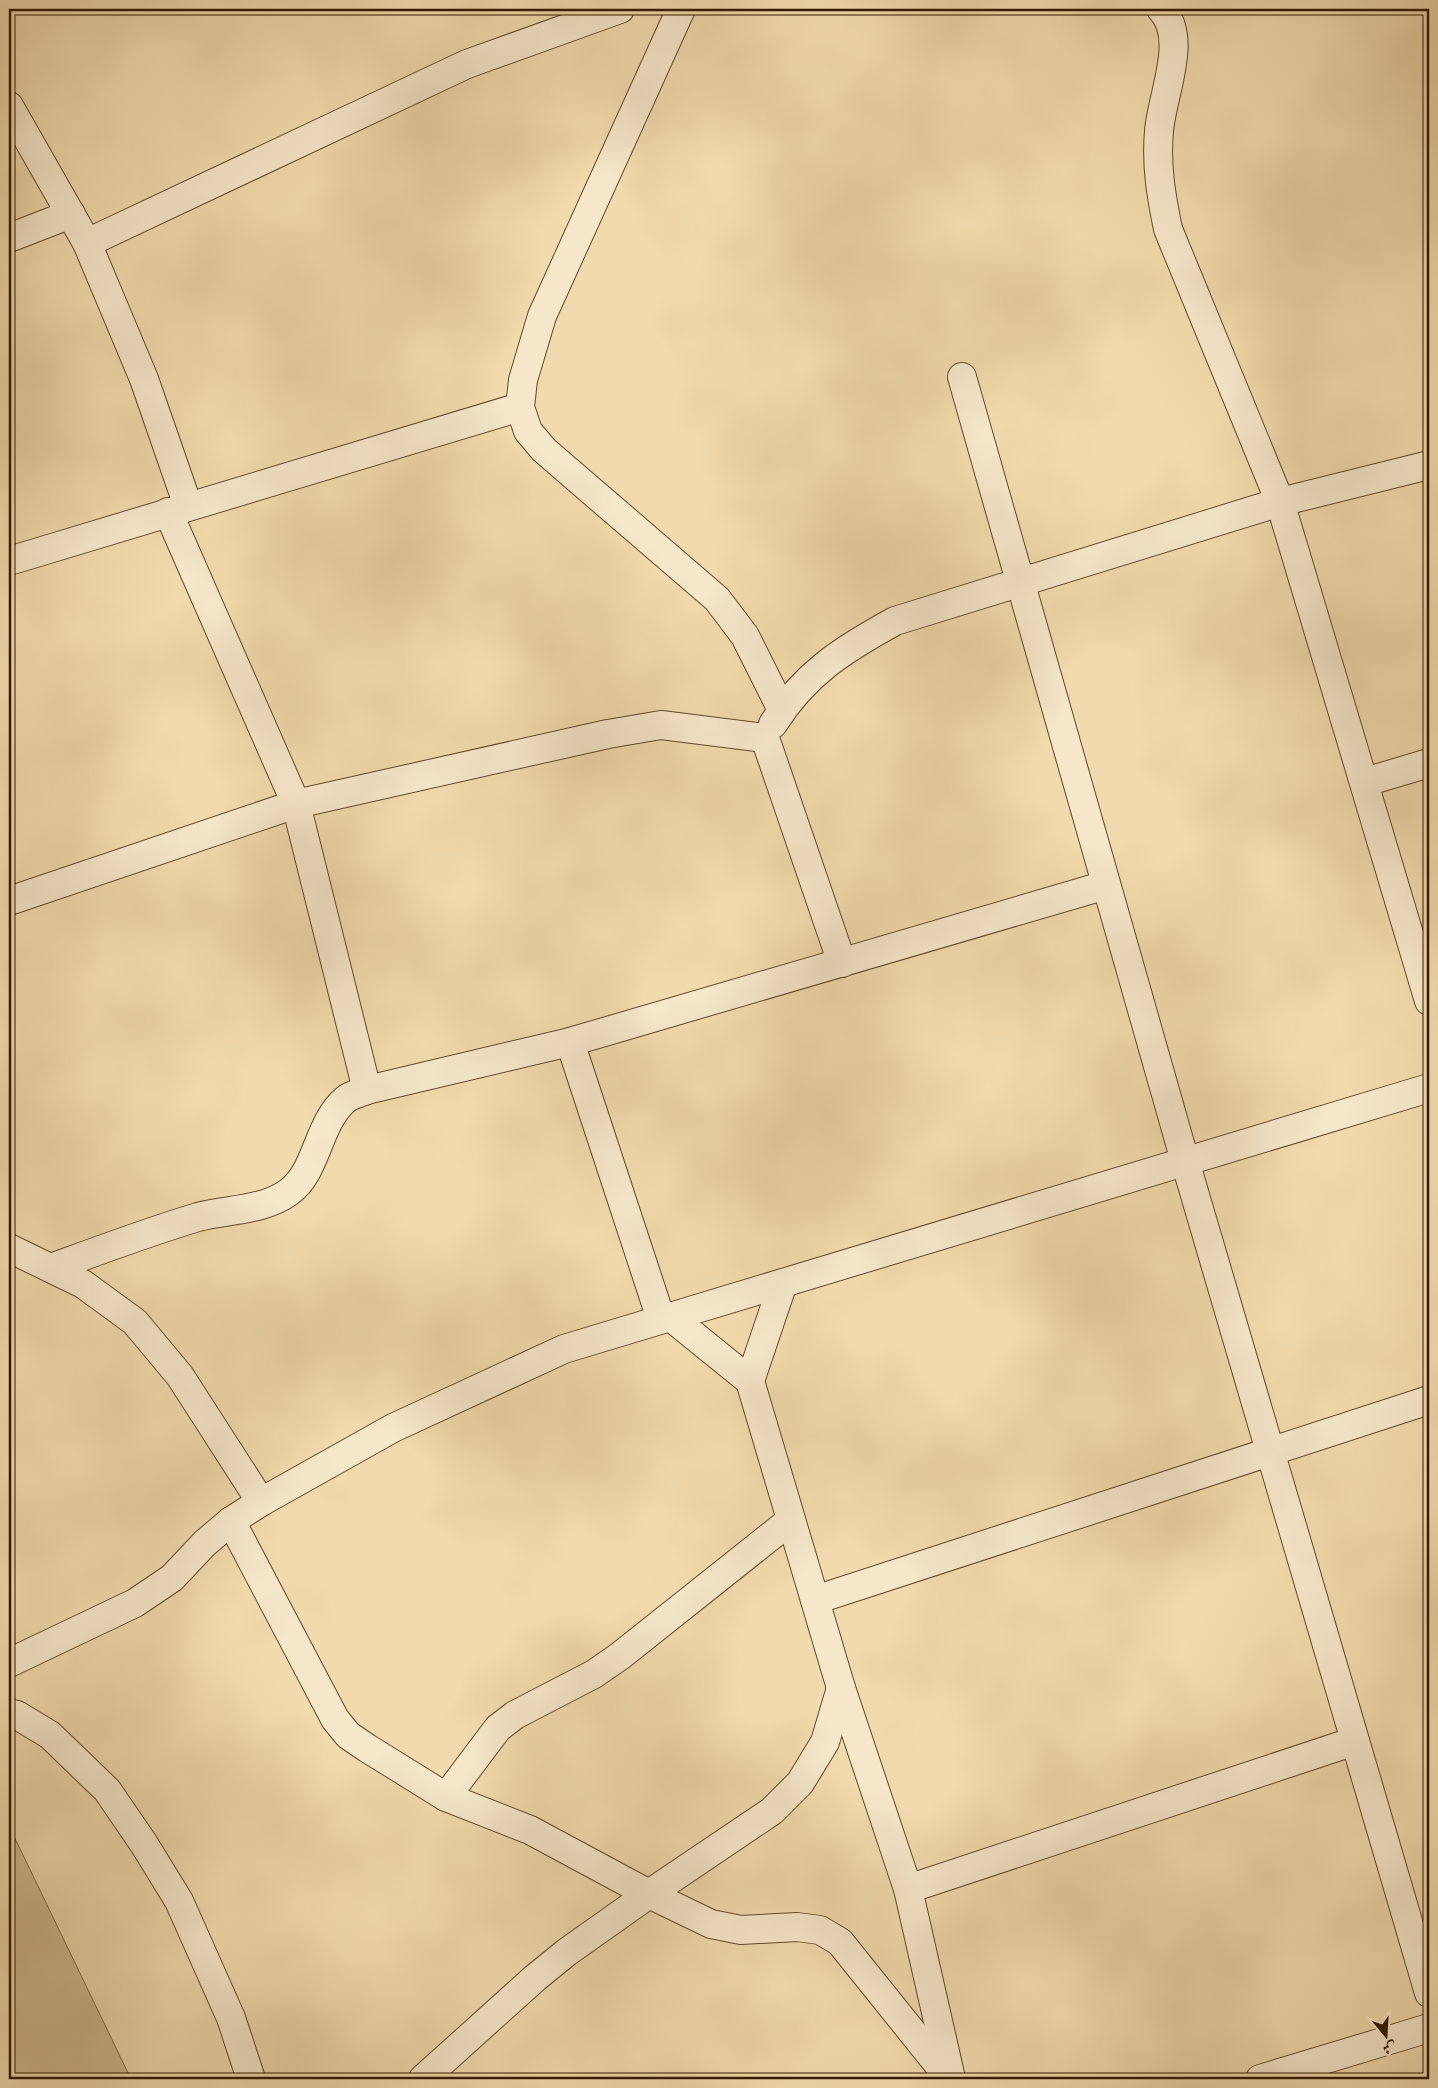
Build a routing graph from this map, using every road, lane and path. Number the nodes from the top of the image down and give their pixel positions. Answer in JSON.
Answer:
{"nodes":[{"id":1,"x":620,"y":9,"type":"edge"},
{"id":2,"x":681,"y":9,"type":"edge"},
{"id":3,"x":1161,"y":9,"type":"edge"},
{"id":4,"x":9,"y":106,"type":"edge"},
{"id":5,"x":71,"y":214,"type":"junction"},
{"id":6,"x":9,"y":238,"type":"edge"},
{"id":7,"x":87,"y":243,"type":"junction"},
{"id":8,"x":962,"y":377,"type":"dead end"},
{"id":9,"x":520,"y":407,"type":"junction"},
{"id":10,"x":1429,"y":464,"type":"edge"},
{"id":11,"x":1280,"y":502,"type":"junction"},
{"id":12,"x":178,"y":509,"type":"junction"},
{"id":13,"x":9,"y":561,"type":"edge"},
{"id":14,"x":1020,"y":581,"type":"junction"},
{"id":15,"x":782,"y":710,"type":"junction"},
{"id":16,"x":765,"y":738,"type":"junction"},
{"id":17,"x":1429,"y":762,"type":"edge"},
{"id":18,"x":1365,"y":782,"type":"junction"},
{"id":19,"x":296,"y":804,"type":"junction"},
{"id":20,"x":1106,"y":885,"type":"junction"},
{"id":21,"x":9,"y":901,"type":"edge"},
{"id":22,"x":842,"y":963,"type":"junction"},
{"id":23,"x":1429,"y":1001,"type":"edge"},
{"id":24,"x":570,"y":1042,"type":"junction"},
{"id":25,"x":1429,"y":1088,"type":"edge"},
{"id":26,"x":367,"y":1090,"type":"junction"},
{"id":27,"x":1185,"y":1161,"type":"junction"},
{"id":28,"x":9,"y":1248,"type":"edge"},
{"id":29,"x":51,"y":1268,"type":"junction"},
{"id":30,"x":783,"y":1283,"type":"junction"},
{"id":31,"x":666,"y":1318,"type":"junction"},
{"id":32,"x":750,"y":1381,"type":"junction"},
{"id":33,"x":1429,"y":1400,"type":"edge"},
{"id":34,"x":1270,"y":1452,"type":"junction"},
{"id":35,"x":261,"y":1502,"type":"junction"},
{"id":36,"x":791,"y":1520,"type":"junction"},
{"id":37,"x":231,"y":1521,"type":"junction"},
{"id":38,"x":815,"y":1600,"type":"junction"},
{"id":39,"x":9,"y":1663,"type":"edge"},
{"id":40,"x":840,"y":1688,"type":"junction"},
{"id":41,"x":9,"y":1713,"type":"edge"},
{"id":42,"x":1355,"y":1741,"type":"junction"},
{"id":43,"x":446,"y":1797,"type":"junction"},
{"id":44,"x":908,"y":1889,"type":"junction"},
{"id":45,"x":649,"y":1894,"type":"junction"},
{"id":46,"x":1429,"y":1992,"type":"edge"},
{"id":47,"x":1429,"y":2028,"type":"edge"},
{"id":48,"x":251,"y":2079,"type":"edge"},
{"id":49,"x":423,"y":2079,"type":"edge"},
{"id":50,"x":950,"y":2079,"type":"edge"},
{"id":51,"x":1260,"y":2079,"type":"edge"}],
"edges":[{"from":1,"to":7,"type":"street"},
{"from":2,"to":9,"type":"street"},
{"from":3,"to":11,"type":"street"},
{"from":4,"to":5,"type":"street"},
{"from":5,"to":6,"type":"street"},
{"from":5,"to":7,"type":"street"},
{"from":7,"to":12,"type":"street"},
{"from":8,"to":14,"type":"street"},
{"from":9,"to":12,"type":"street"},
{"from":9,"to":15,"type":"street"},
{"from":10,"to":11,"type":"street"},
{"from":11,"to":14,"type":"street"},
{"from":11,"to":18,"type":"street"},
{"from":12,"to":13,"type":"street"},
{"from":12,"to":19,"type":"street"},
{"from":14,"to":15,"type":"street"},
{"from":14,"to":20,"type":"street"},
{"from":15,"to":16,"type":"street"},
{"from":16,"to":19,"type":"street"},
{"from":16,"to":22,"type":"street"},
{"from":17,"to":18,"type":"street"},
{"from":18,"to":23,"type":"street"},
{"from":19,"to":21,"type":"street"},
{"from":19,"to":26,"type":"street"},
{"from":20,"to":22,"type":"street"},
{"from":20,"to":27,"type":"street"},
{"from":22,"to":24,"type":"street"},
{"from":24,"to":26,"type":"street"},
{"from":24,"to":31,"type":"street"},
{"from":25,"to":27,"type":"street"},
{"from":26,"to":29,"type":"street"},
{"from":27,"to":30,"type":"street"},
{"from":27,"to":34,"type":"street"},
{"from":28,"to":29,"type":"street"},
{"from":29,"to":35,"type":"street"},
{"from":30,"to":31,"type":"street"},
{"from":30,"to":32,"type":"street"},
{"from":31,"to":32,"type":"street"},
{"from":31,"to":35,"type":"street"},
{"from":32,"to":36,"type":"street"},
{"from":33,"to":34,"type":"street"},
{"from":34,"to":38,"type":"street"},
{"from":34,"to":42,"type":"street"},
{"from":35,"to":37,"type":"street"},
{"from":36,"to":38,"type":"street"},
{"from":36,"to":43,"type":"street"},
{"from":37,"to":39,"type":"street"},
{"from":37,"to":43,"type":"street"},
{"from":38,"to":40,"type":"street"},
{"from":40,"to":44,"type":"street"},
{"from":40,"to":45,"type":"street"},
{"from":41,"to":48,"type":"street"},
{"from":42,"to":44,"type":"street"},
{"from":42,"to":46,"type":"street"},
{"from":43,"to":45,"type":"street"},
{"from":44,"to":50,"type":"street"},
{"from":45,"to":49,"type":"street"},
{"from":45,"to":50,"type":"street"},
{"from":47,"to":51,"type":"street"}]}
